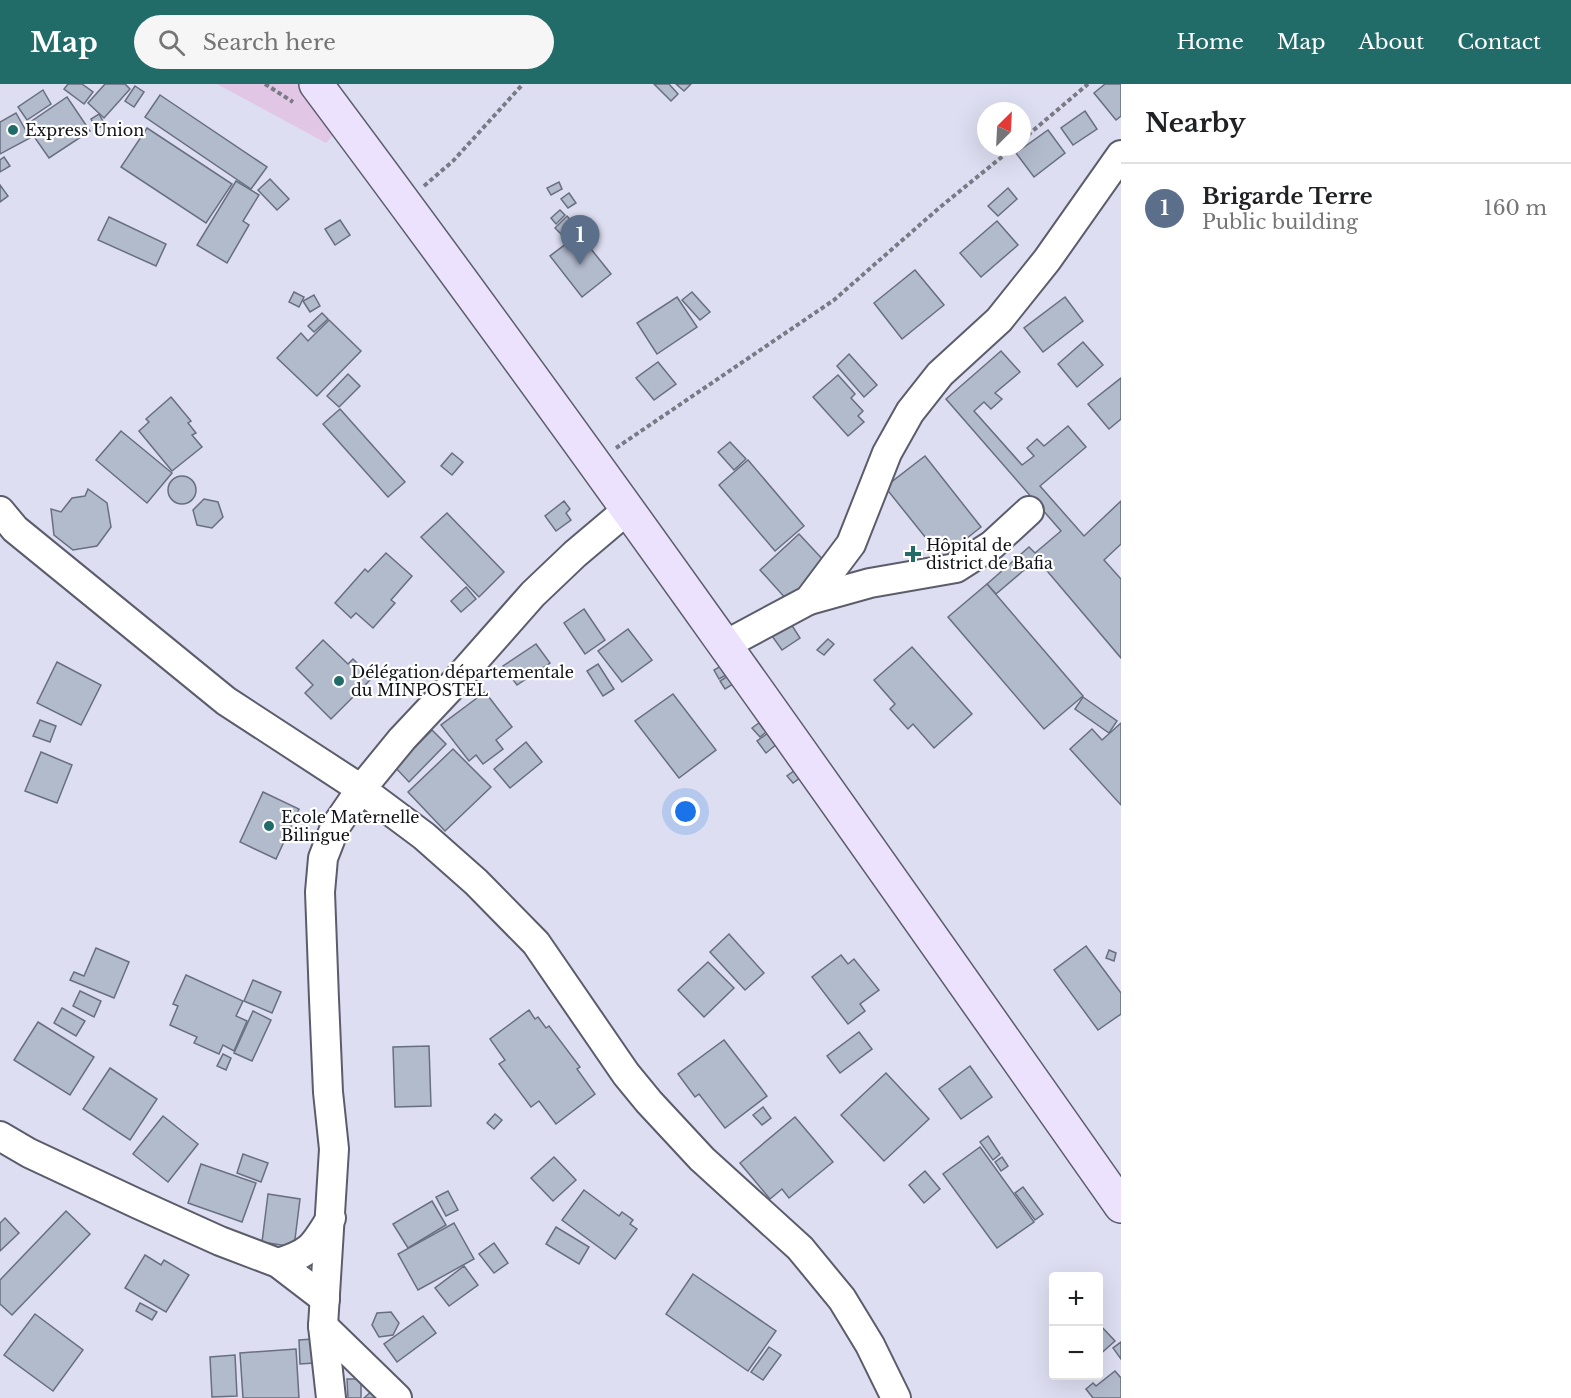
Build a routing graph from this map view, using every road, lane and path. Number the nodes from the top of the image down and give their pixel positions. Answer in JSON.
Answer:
{"nodes":[{"id":1,"x":316,"y":84,"type":"edge"},
{"id":2,"x":523,"y":84,"type":"edge"},
{"id":3,"x":1088,"y":84,"type":"edge"},
{"id":4,"x":1031,"y":132,"type":"edge"},
{"id":5,"x":1121,"y":155,"type":"edge"},
{"id":6,"x":1003,"y":156,"type":"edge"},
{"id":7,"x":405,"y":202,"type":"junction"},
{"id":8,"x":593,"y":463,"type":"junction"},
{"id":9,"x":627,"y":510,"type":"junction"},
{"id":10,"x":0,"y":511,"type":"edge"},
{"id":11,"x":1029,"y":511,"type":"dead end"},
{"id":12,"x":809,"y":600,"type":"junction"},
{"id":13,"x":725,"y":645,"type":"junction"},
{"id":14,"x":361,"y":789,"type":"junction"},
{"id":15,"x":0,"y":1136,"type":"edge"},
{"id":16,"x":1121,"y":1206,"type":"edge"},
{"id":17,"x":331,"y":1218,"type":"junction"},
{"id":18,"x":278,"y":1263,"type":"junction"},
{"id":19,"x":324,"y":1313,"type":"junction"},
{"id":20,"x":331,"y":1398,"type":"edge"},
{"id":21,"x":397,"y":1398,"type":"edge"},
{"id":22,"x":896,"y":1398,"type":"edge"}],
"edges":[{"from":1,"to":7,"type":"main road"},
{"from":2,"to":7,"type":"path"},
{"from":3,"to":4,"type":"path"},
{"from":5,"to":12,"type":"street"},
{"from":6,"to":8,"type":"path"},
{"from":7,"to":8,"type":"main road"},
{"from":8,"to":9,"type":"main road"},
{"from":9,"to":13,"type":"main road"},
{"from":9,"to":14,"type":"street"},
{"from":10,"to":14,"type":"street"},
{"from":11,"to":12,"type":"street"},
{"from":12,"to":13,"type":"street"},
{"from":13,"to":16,"type":"main road"},
{"from":14,"to":17,"type":"street"},
{"from":14,"to":22,"type":"street"},
{"from":15,"to":18,"type":"street"},
{"from":17,"to":18,"type":"street"},
{"from":17,"to":19,"type":"street"},
{"from":18,"to":19,"type":"street"},
{"from":19,"to":20,"type":"street"},
{"from":19,"to":21,"type":"street"}]}
